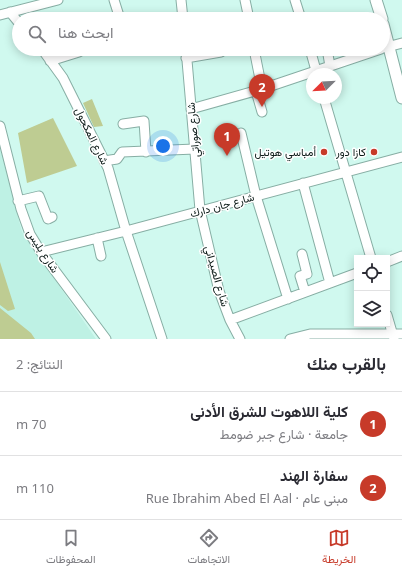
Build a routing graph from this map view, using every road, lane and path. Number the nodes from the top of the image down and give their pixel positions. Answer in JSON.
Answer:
{"nodes":[{"id":1,"x":114,"y":0,"type":"edge"},
{"id":2,"x":181,"y":0,"type":"edge"},
{"id":3,"x":245,"y":0,"type":"edge"},
{"id":4,"x":295,"y":0,"type":"edge"},
{"id":5,"x":376,"y":0,"type":"edge"},
{"id":6,"x":53,"y":1,"type":"edge"},
{"id":7,"x":12,"y":12,"type":"joint"},
{"id":8,"x":118,"y":12,"type":"edge"},
{"id":9,"x":182,"y":12,"type":"edge"},
{"id":10,"x":248,"y":12,"type":"edge"},
{"id":11,"x":299,"y":12,"type":"edge"},
{"id":12,"x":380,"y":12,"type":"edge"},
{"id":13,"x":0,"y":15,"type":"edge"},
{"id":14,"x":402,"y":43,"type":"edge"},
{"id":15,"x":390,"y":46,"type":"edge"},
{"id":16,"x":46,"y":56,"type":"edge"},
{"id":17,"x":66,"y":56,"type":"edge"},
{"id":18,"x":186,"y":56,"type":"edge"},
{"id":19,"x":255,"y":56,"type":"edge"},
{"id":20,"x":312,"y":56,"type":"edge"},
{"id":21,"x":328,"y":56,"type":"edge"},
{"id":22,"x":360,"y":56,"type":"edge"},
{"id":23,"x":387,"y":56,"type":"edge"},
{"id":24,"x":50,"y":61,"type":"junction"},
{"id":25,"x":330,"y":66,"type":"junction"},
{"id":26,"x":316,"y":68,"type":"edge"},
{"id":27,"x":326,"y":68,"type":"edge"},
{"id":28,"x":306,"y":75,"type":"edge"},
{"id":29,"x":259,"y":90,"type":"junction"},
{"id":30,"x":402,"y":98,"type":"edge"},
{"id":31,"x":326,"y":104,"type":"edge"},
{"id":32,"x":191,"y":109,"type":"junction"},
{"id":33,"x":262,"y":112,"type":"dead end"},
{"id":34,"x":123,"y":124,"type":"dead end"},
{"id":35,"x":0,"y":126,"type":"edge"},
{"id":36,"x":241,"y":133,"type":"dead end"},
{"id":37,"x":195,"y":149,"type":"junction"},
{"id":38,"x":146,"y":152,"type":"junction"},
{"id":39,"x":402,"y":156,"type":"edge"},
{"id":40,"x":104,"y":161,"type":"junction"},
{"id":41,"x":345,"y":172,"type":"junction"},
{"id":42,"x":303,"y":184,"type":"junction"},
{"id":43,"x":256,"y":196,"type":"junction"},
{"id":44,"x":18,"y":201,"type":"junction"},
{"id":45,"x":200,"y":210,"type":"junction"},
{"id":46,"x":52,"y":217,"type":"dead end"},
{"id":47,"x":126,"y":231,"type":"junction"},
{"id":48,"x":97,"y":238,"type":"junction"},
{"id":49,"x":41,"y":252,"type":"junction"},
{"id":50,"x":302,"y":254,"type":"dead end"},
{"id":51,"x":371,"y":255,"type":"edge"},
{"id":52,"x":101,"y":256,"type":"dead end"},
{"id":53,"x":402,"y":256,"type":"edge"},
{"id":54,"x":390,"y":261,"type":"edge"},
{"id":55,"x":354,"y":274,"type":"edge"},
{"id":56,"x":330,"y":283,"type":"junction"},
{"id":57,"x":305,"y":292,"type":"junction"},
{"id":58,"x":288,"y":299,"type":"junction"},
{"id":59,"x":230,"y":320,"type":"junction"},
{"id":60,"x":390,"y":326,"type":"edge"},
{"id":61,"x":402,"y":334,"type":"edge"},
{"id":62,"x":311,"y":337,"type":"edge"},
{"id":63,"x":393,"y":337,"type":"edge"},
{"id":64,"x":237,"y":338,"type":"edge"},
{"id":65,"x":106,"y":339,"type":"edge"},
{"id":66,"x":162,"y":339,"type":"edge"},
{"id":67,"x":290,"y":339,"type":"edge"}],
"edges":[{"from":1,"to":8,"type":"street"},
{"from":2,"to":9,"type":"street"},
{"from":3,"to":10,"type":"street"},
{"from":4,"to":11,"type":"street"},
{"from":5,"to":12,"type":"main road"},
{"from":6,"to":7,"type":"street"},
{"from":7,"to":13,"type":"street"},
{"from":14,"to":15,"type":"street"},
{"from":16,"to":24,"type":"street","name":"شارع المكحول"},
{"from":17,"to":24,"type":"street"},
{"from":18,"to":32,"type":"street","name":"شارع صوراتي"},
{"from":19,"to":29,"type":"street"},
{"from":20,"to":26,"type":"street"},
{"from":21,"to":25,"type":"street"},
{"from":22,"to":25,"type":"street"},
{"from":23,"to":30,"type":"main road"},
{"from":24,"to":40,"type":"street","name":"شارع المكحول"},
{"from":25,"to":27,"type":"street"},
{"from":28,"to":29,"type":"street"},
{"from":29,"to":32,"type":"street"},
{"from":29,"to":33,"type":"street"},
{"from":31,"to":41,"type":"street"},
{"from":32,"to":37,"type":"street","name":"شارع صوراتي"},
{"from":34,"to":38,"type":"street"},
{"from":35,"to":44,"type":"street","name":"شارع بليس"},
{"from":36,"to":43,"type":"street"},
{"from":37,"to":38,"type":"street"},
{"from":37,"to":45,"type":"street","name":"شارع صوراتي"},
{"from":38,"to":40,"type":"street"},
{"from":39,"to":41,"type":"street","name":"شارع جان دارك"},
{"from":40,"to":47,"type":"street","name":"شارع المكحول"},
{"from":41,"to":42,"type":"street","name":"شارع جان دارك"},
{"from":41,"to":51,"type":"street"},
{"from":42,"to":43,"type":"street","name":"شارع جان دارك"},
{"from":42,"to":56,"type":"street"},
{"from":43,"to":45,"type":"street","name":"شارع جان دارك"},
{"from":43,"to":58,"type":"street"},
{"from":44,"to":46,"type":"street"},
{"from":44,"to":49,"type":"street","name":"شارع بليس"},
{"from":45,"to":47,"type":"street","name":"شارع جان دارك"},
{"from":45,"to":59,"type":"street","name":"شارع الصيداني"},
{"from":47,"to":48,"type":"street","name":"شارع جان دارك"},
{"from":47,"to":66,"type":"street","name":"شارع المكحول"},
{"from":48,"to":49,"type":"street","name":"شارع جان دارك"},
{"from":48,"to":52,"type":"street"},
{"from":49,"to":65,"type":"street","name":"شارع بليس"},
{"from":50,"to":57,"type":"street"},
{"from":53,"to":54,"type":"street"},
{"from":55,"to":56,"type":"street"},
{"from":56,"to":57,"type":"street"},
{"from":57,"to":58,"type":"street"},
{"from":58,"to":59,"type":"street"},
{"from":59,"to":64,"type":"street","name":"شارع الصيداني"},
{"from":60,"to":63,"type":"street"},
{"from":61,"to":63,"type":"street"},
{"from":62,"to":63,"type":"street"},
{"from":62,"to":67,"type":"street"}]}
